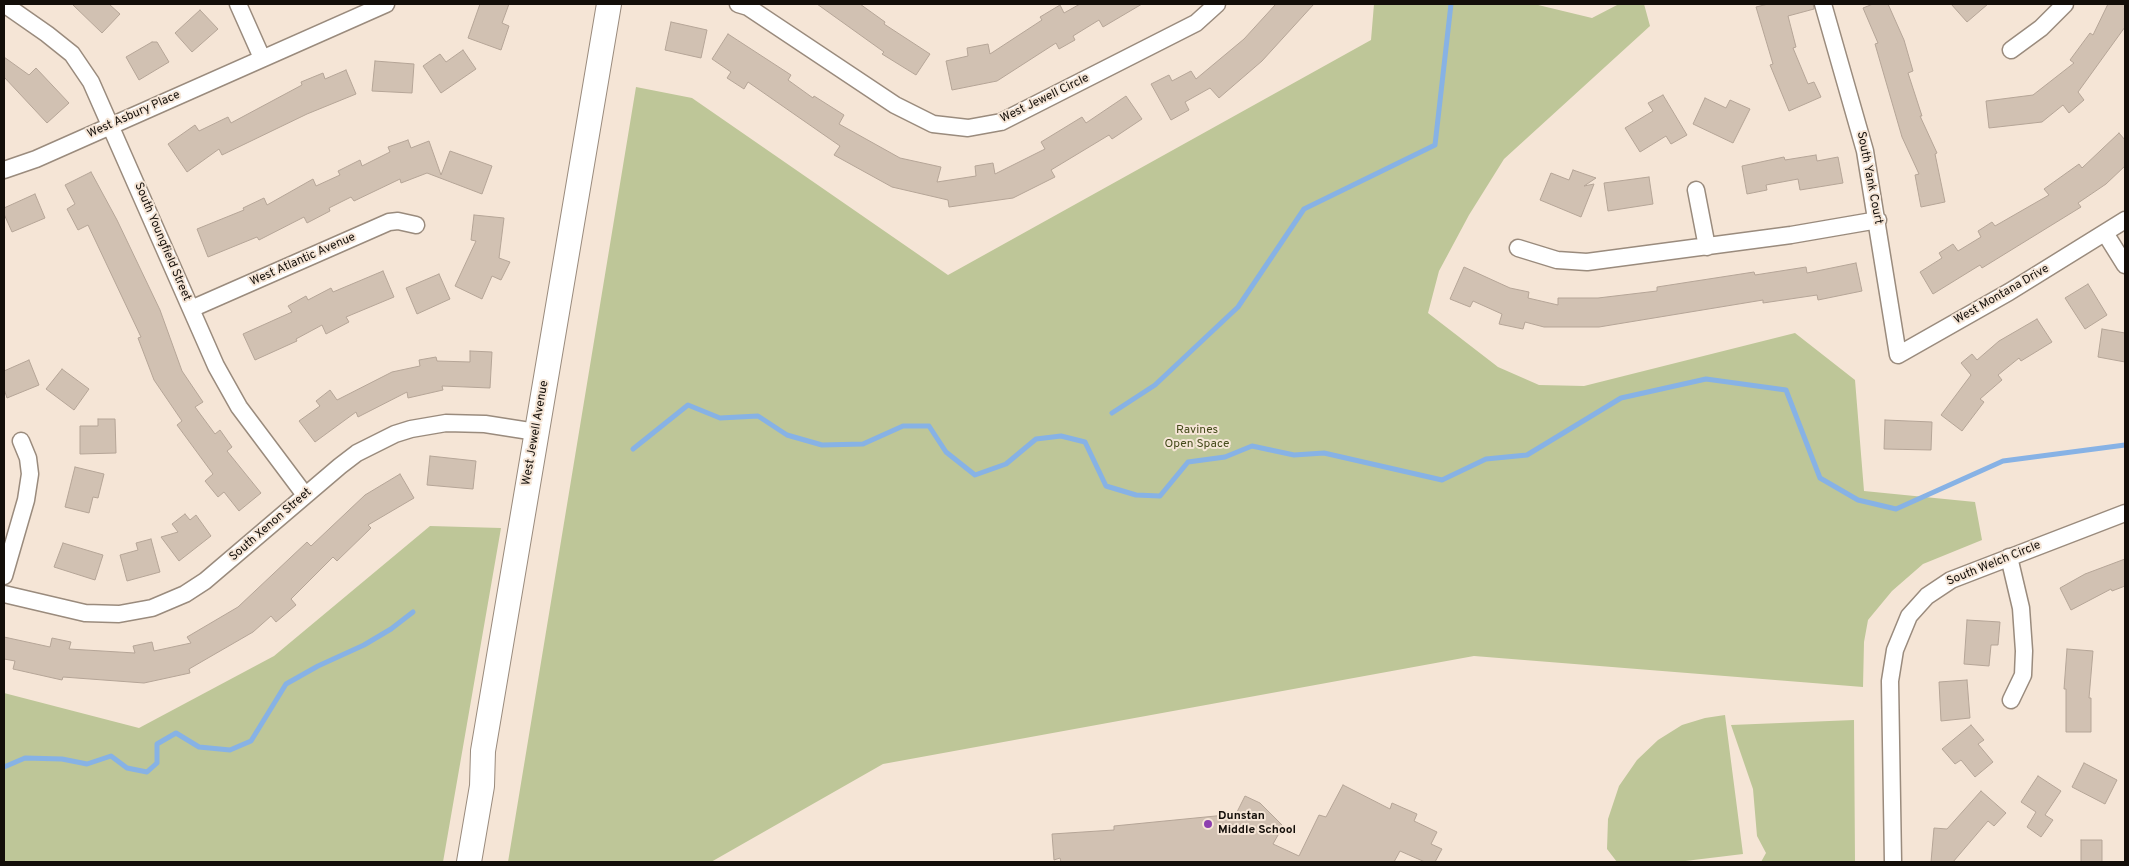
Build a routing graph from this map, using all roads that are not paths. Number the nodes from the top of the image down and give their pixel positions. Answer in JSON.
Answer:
{"nodes":[{"id":1,"x":4,"y":4,"type":"edge"},
{"id":2,"x":238,"y":4,"type":"edge"},
{"id":3,"x":386,"y":4,"type":"edge"},
{"id":4,"x":609,"y":4,"type":"edge"},
{"id":5,"x":1218,"y":4,"type":"edge"},
{"id":6,"x":1822,"y":4,"type":"edge"},
{"id":7,"x":2065,"y":4,"type":"edge"},
{"id":8,"x":745,"y":5,"type":"edge"},
{"id":9,"x":2011,"y":50,"type":"dead end"},
{"id":10,"x":262,"y":58,"type":"junction"},
{"id":11,"x":111,"y":125,"type":"junction"},
{"id":12,"x":4,"y":170,"type":"edge"},
{"id":13,"x":1696,"y":190,"type":"dead end"},
{"id":14,"x":1878,"y":220,"type":"junction"},
{"id":15,"x":2125,"y":220,"type":"edge"},
{"id":16,"x":416,"y":225,"type":"dead end"},
{"id":17,"x":2105,"y":233,"type":"junction"},
{"id":18,"x":1707,"y":247,"type":"junction"},
{"id":19,"x":1518,"y":248,"type":"dead end"},
{"id":20,"x":2125,"y":265,"type":"edge"},
{"id":21,"x":191,"y":309,"type":"junction"},
{"id":22,"x":1898,"y":355,"type":"joint"},
{"id":23,"x":536,"y":432,"type":"junction"},
{"id":24,"x":21,"y":441,"type":"dead end"},
{"id":25,"x":305,"y":495,"type":"junction"},
{"id":26,"x":2125,"y":513,"type":"edge"},
{"id":27,"x":2009,"y":557,"type":"junction"},
{"id":28,"x":4,"y":576,"type":"edge"},
{"id":29,"x":4,"y":594,"type":"edge"},
{"id":30,"x":2011,"y":700,"type":"dead end"},
{"id":31,"x":469,"y":862,"type":"edge"},
{"id":32,"x":1893,"y":862,"type":"edge"}],
"edges":[{"from":1,"to":11,"type":"street","name":"South Youngfield Street"},
{"from":2,"to":10,"type":"street"},
{"from":3,"to":10,"type":"street","name":"West Asbury Place"},
{"from":4,"to":23,"type":"main road","name":"West Jewell Avenue"},
{"from":5,"to":8,"type":"street","name":"West Jewell Circle"},
{"from":6,"to":14,"type":"street","name":"South Yank Court"},
{"from":7,"to":9,"type":"street"},
{"from":10,"to":11,"type":"street","name":"West Asbury Place"},
{"from":11,"to":12,"type":"street","name":"West Asbury Place"},
{"from":11,"to":21,"type":"street","name":"South Youngfield Street"},
{"from":13,"to":18,"type":"street"},
{"from":14,"to":18,"type":"street"},
{"from":14,"to":22,"type":"street","name":"South Yank Court"},
{"from":15,"to":17,"type":"street","name":"West Montana Drive"},
{"from":16,"to":21,"type":"street","name":"West Atlantic Avenue"},
{"from":17,"to":20,"type":"street"},
{"from":17,"to":22,"type":"street","name":"West Montana Drive"},
{"from":18,"to":19,"type":"street"},
{"from":21,"to":25,"type":"street","name":"South Youngfield Street"},
{"from":23,"to":25,"type":"street","name":"South Xenon Street"},
{"from":23,"to":31,"type":"main road","name":"West Jewell Avenue"},
{"from":24,"to":28,"type":"street"},
{"from":25,"to":29,"type":"street","name":"South Xenon Street"},
{"from":26,"to":27,"type":"street","name":"South Welch Circle"},
{"from":27,"to":30,"type":"street"},
{"from":27,"to":32,"type":"street","name":"South Welch Circle"}]}
